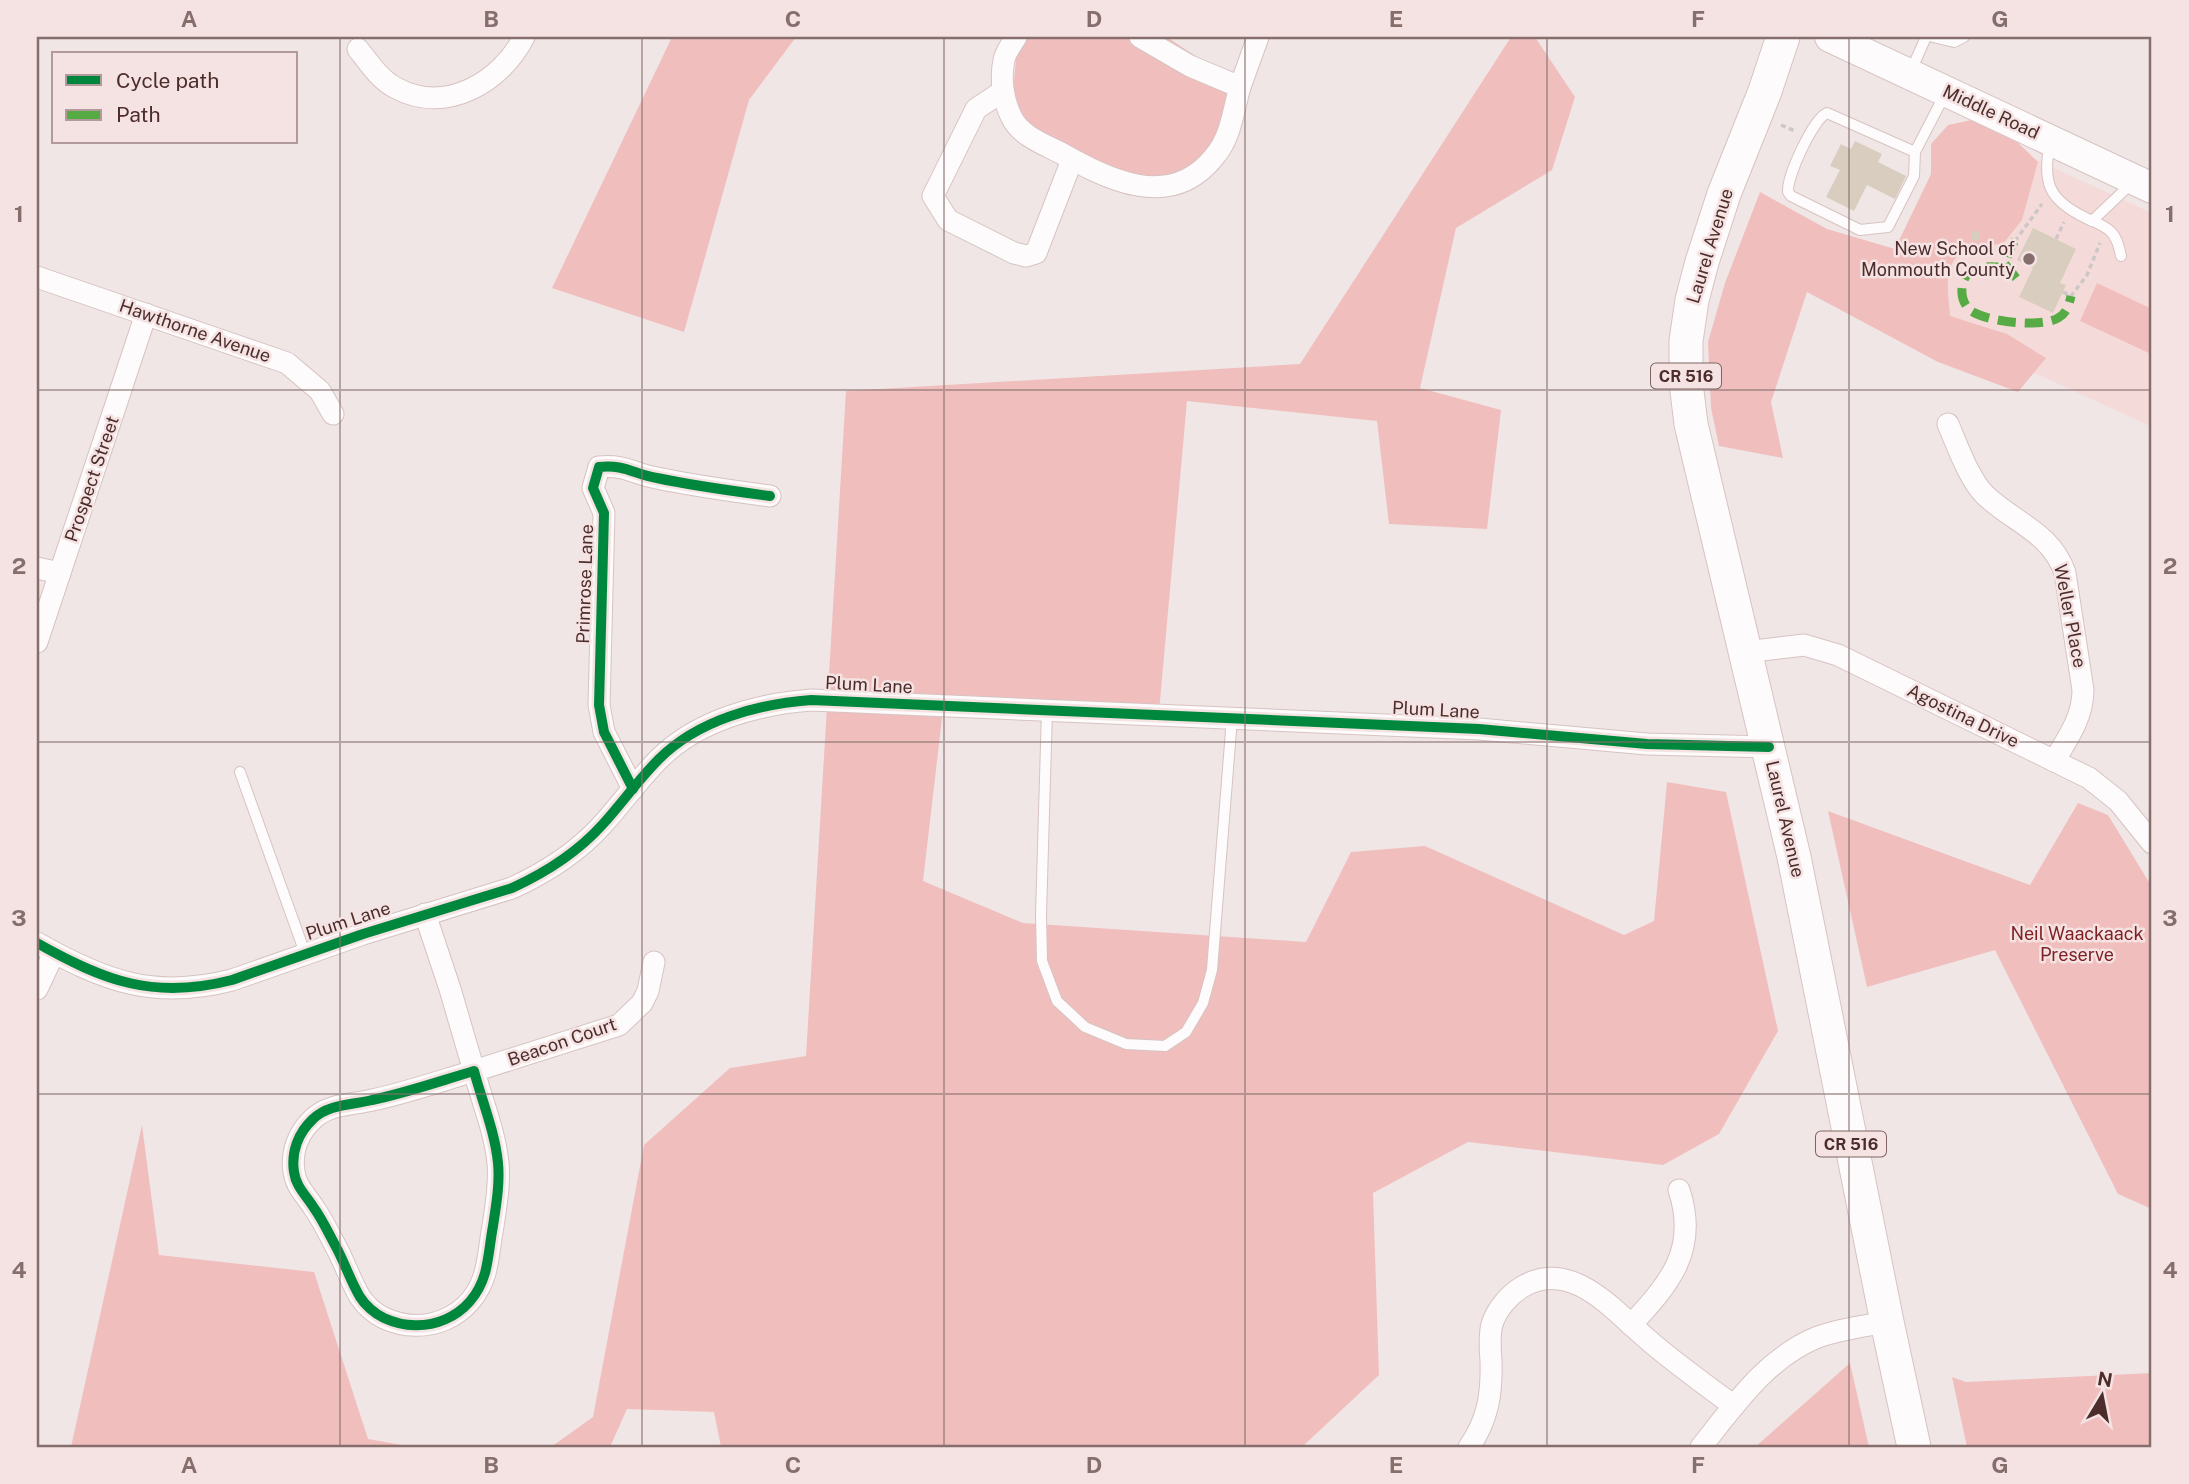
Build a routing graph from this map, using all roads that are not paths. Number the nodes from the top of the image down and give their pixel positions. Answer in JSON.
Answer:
{"nodes":[{"id":1,"x":524,"y":37,"type":"edge"},
{"id":2,"x":1016,"y":37,"type":"edge"},
{"id":3,"x":1140,"y":37,"type":"edge"},
{"id":4,"x":1258,"y":37,"type":"edge"},
{"id":5,"x":1783,"y":37,"type":"edge"},
{"id":6,"x":1830,"y":37,"type":"edge"},
{"id":7,"x":1926,"y":37,"type":"edge"},
{"id":8,"x":1933,"y":37,"type":"edge"},
{"id":9,"x":1964,"y":37,"type":"edge"},
{"id":10,"x":358,"y":49,"type":"dead end"},
{"id":11,"x":1910,"y":74,"type":"junction"},
{"id":12,"x":1240,"y":88,"type":"junction"},
{"id":13,"x":1003,"y":91,"type":"junction"},
{"id":14,"x":1946,"y":91,"type":"junction"},
{"id":15,"x":2050,"y":140,"type":"junction"},
{"id":16,"x":1915,"y":152,"type":"junction"},
{"id":17,"x":1072,"y":160,"type":"junction"},
{"id":18,"x":2144,"y":184,"type":"edge"},
{"id":19,"x":2092,"y":221,"type":"junction"},
{"id":20,"x":2121,"y":256,"type":"dead end"},
{"id":21,"x":37,"y":278,"type":"edge"},
{"id":22,"x":146,"y":314,"type":"junction"},
{"id":23,"x":333,"y":414,"type":"dead end"},
{"id":24,"x":1948,"y":424,"type":"dead end"},
{"id":25,"x":770,"y":496,"type":"dead end"},
{"id":26,"x":37,"y":568,"type":"edge"},
{"id":27,"x":60,"y":573,"type":"junction"},
{"id":28,"x":37,"y":642,"type":"edge"},
{"id":29,"x":1746,"y":652,"type":"junction"},
{"id":30,"x":1047,"y":710,"type":"junction"},
{"id":31,"x":1233,"y":718,"type":"junction"},
{"id":32,"x":1769,"y":747,"type":"junction"},
{"id":33,"x":2054,"y":761,"type":"junction"},
{"id":34,"x":240,"y":772,"type":"dead end"},
{"id":35,"x":633,"y":789,"type":"junction"},
{"id":36,"x":2152,"y":843,"type":"edge"},
{"id":37,"x":425,"y":914,"type":"junction"},
{"id":38,"x":46,"y":948,"type":"edge"},
{"id":39,"x":304,"y":953,"type":"junction"},
{"id":40,"x":654,"y":962,"type":"dead end"},
{"id":41,"x":37,"y":989,"type":"edge"},
{"id":42,"x":474,"y":1071,"type":"junction"},
{"id":43,"x":1679,"y":1190,"type":"dead end"},
{"id":44,"x":1887,"y":1322,"type":"junction"},
{"id":45,"x":1631,"y":1325,"type":"junction"},
{"id":46,"x":1734,"y":1406,"type":"junction"},
{"id":47,"x":1469,"y":1447,"type":"edge"},
{"id":48,"x":1701,"y":1447,"type":"edge"},
{"id":49,"x":1914,"y":1447,"type":"edge"}],
"edges":[{"from":1,"to":10,"type":"street"},
{"from":2,"to":13,"type":"street"},
{"from":3,"to":12,"type":"street"},
{"from":4,"to":12,"type":"street"},
{"from":5,"to":29,"type":"main road","name":"Laurel Avenue","number":"CR 516"},
{"from":6,"to":11,"type":"street","name":"Middle Road"},
{"from":7,"to":11,"type":"lane"},
{"from":8,"to":9,"type":"lane"},
{"from":11,"to":14,"type":"street","name":"Middle Road"},
{"from":12,"to":17,"type":"street"},
{"from":13,"to":17,"type":"street"},
{"from":13,"to":17,"type":"street"},
{"from":14,"to":15,"type":"street","name":"Middle Road"},
{"from":14,"to":16,"type":"lane"},
{"from":15,"to":18,"type":"street","name":"Middle Road"},
{"from":15,"to":19,"type":"lane"},
{"from":16,"to":16,"type":"lane"},
{"from":18,"to":19,"type":"lane"},
{"from":19,"to":20,"type":"lane"},
{"from":21,"to":22,"type":"street","name":"Hawthorne Avenue"},
{"from":22,"to":23,"type":"street","name":"Hawthorne Avenue"},
{"from":22,"to":27,"type":"street","name":"Prospect Street"},
{"from":24,"to":33,"type":"street","name":"Weller Place"},
{"from":25,"to":35,"type":"street","name":"Primrose Lane"},
{"from":26,"to":27,"type":"street"},
{"from":27,"to":28,"type":"street","name":"Prospect Street"},
{"from":29,"to":32,"type":"main road","name":"Laurel Avenue","number":"CR 516"},
{"from":29,"to":33,"type":"street","name":"Agostina Drive"},
{"from":30,"to":31,"type":"street","name":"Plum Lane"},
{"from":30,"to":31,"type":"lane"},
{"from":30,"to":35,"type":"street","name":"Plum Lane"},
{"from":31,"to":32,"type":"street","name":"Plum Lane"},
{"from":32,"to":44,"type":"main road","name":"Laurel Avenue","number":"CR 516"},
{"from":33,"to":36,"type":"street","name":"Agostina Drive"},
{"from":34,"to":39,"type":"lane"},
{"from":35,"to":37,"type":"street","name":"Plum Lane"},
{"from":37,"to":39,"type":"street","name":"Plum Lane"},
{"from":37,"to":42,"type":"street"},
{"from":38,"to":39,"type":"street","name":"Plum Lane"},
{"from":38,"to":41,"type":"street"},
{"from":40,"to":42,"type":"street","name":"Beacon Court"},
{"from":42,"to":42,"type":"street"},
{"from":43,"to":45,"type":"street"},
{"from":44,"to":46,"type":"street"},
{"from":44,"to":49,"type":"main road","name":"Laurel Avenue","number":"CR 516"},
{"from":45,"to":46,"type":"street"},
{"from":45,"to":47,"type":"street"},
{"from":46,"to":48,"type":"street"}]}
